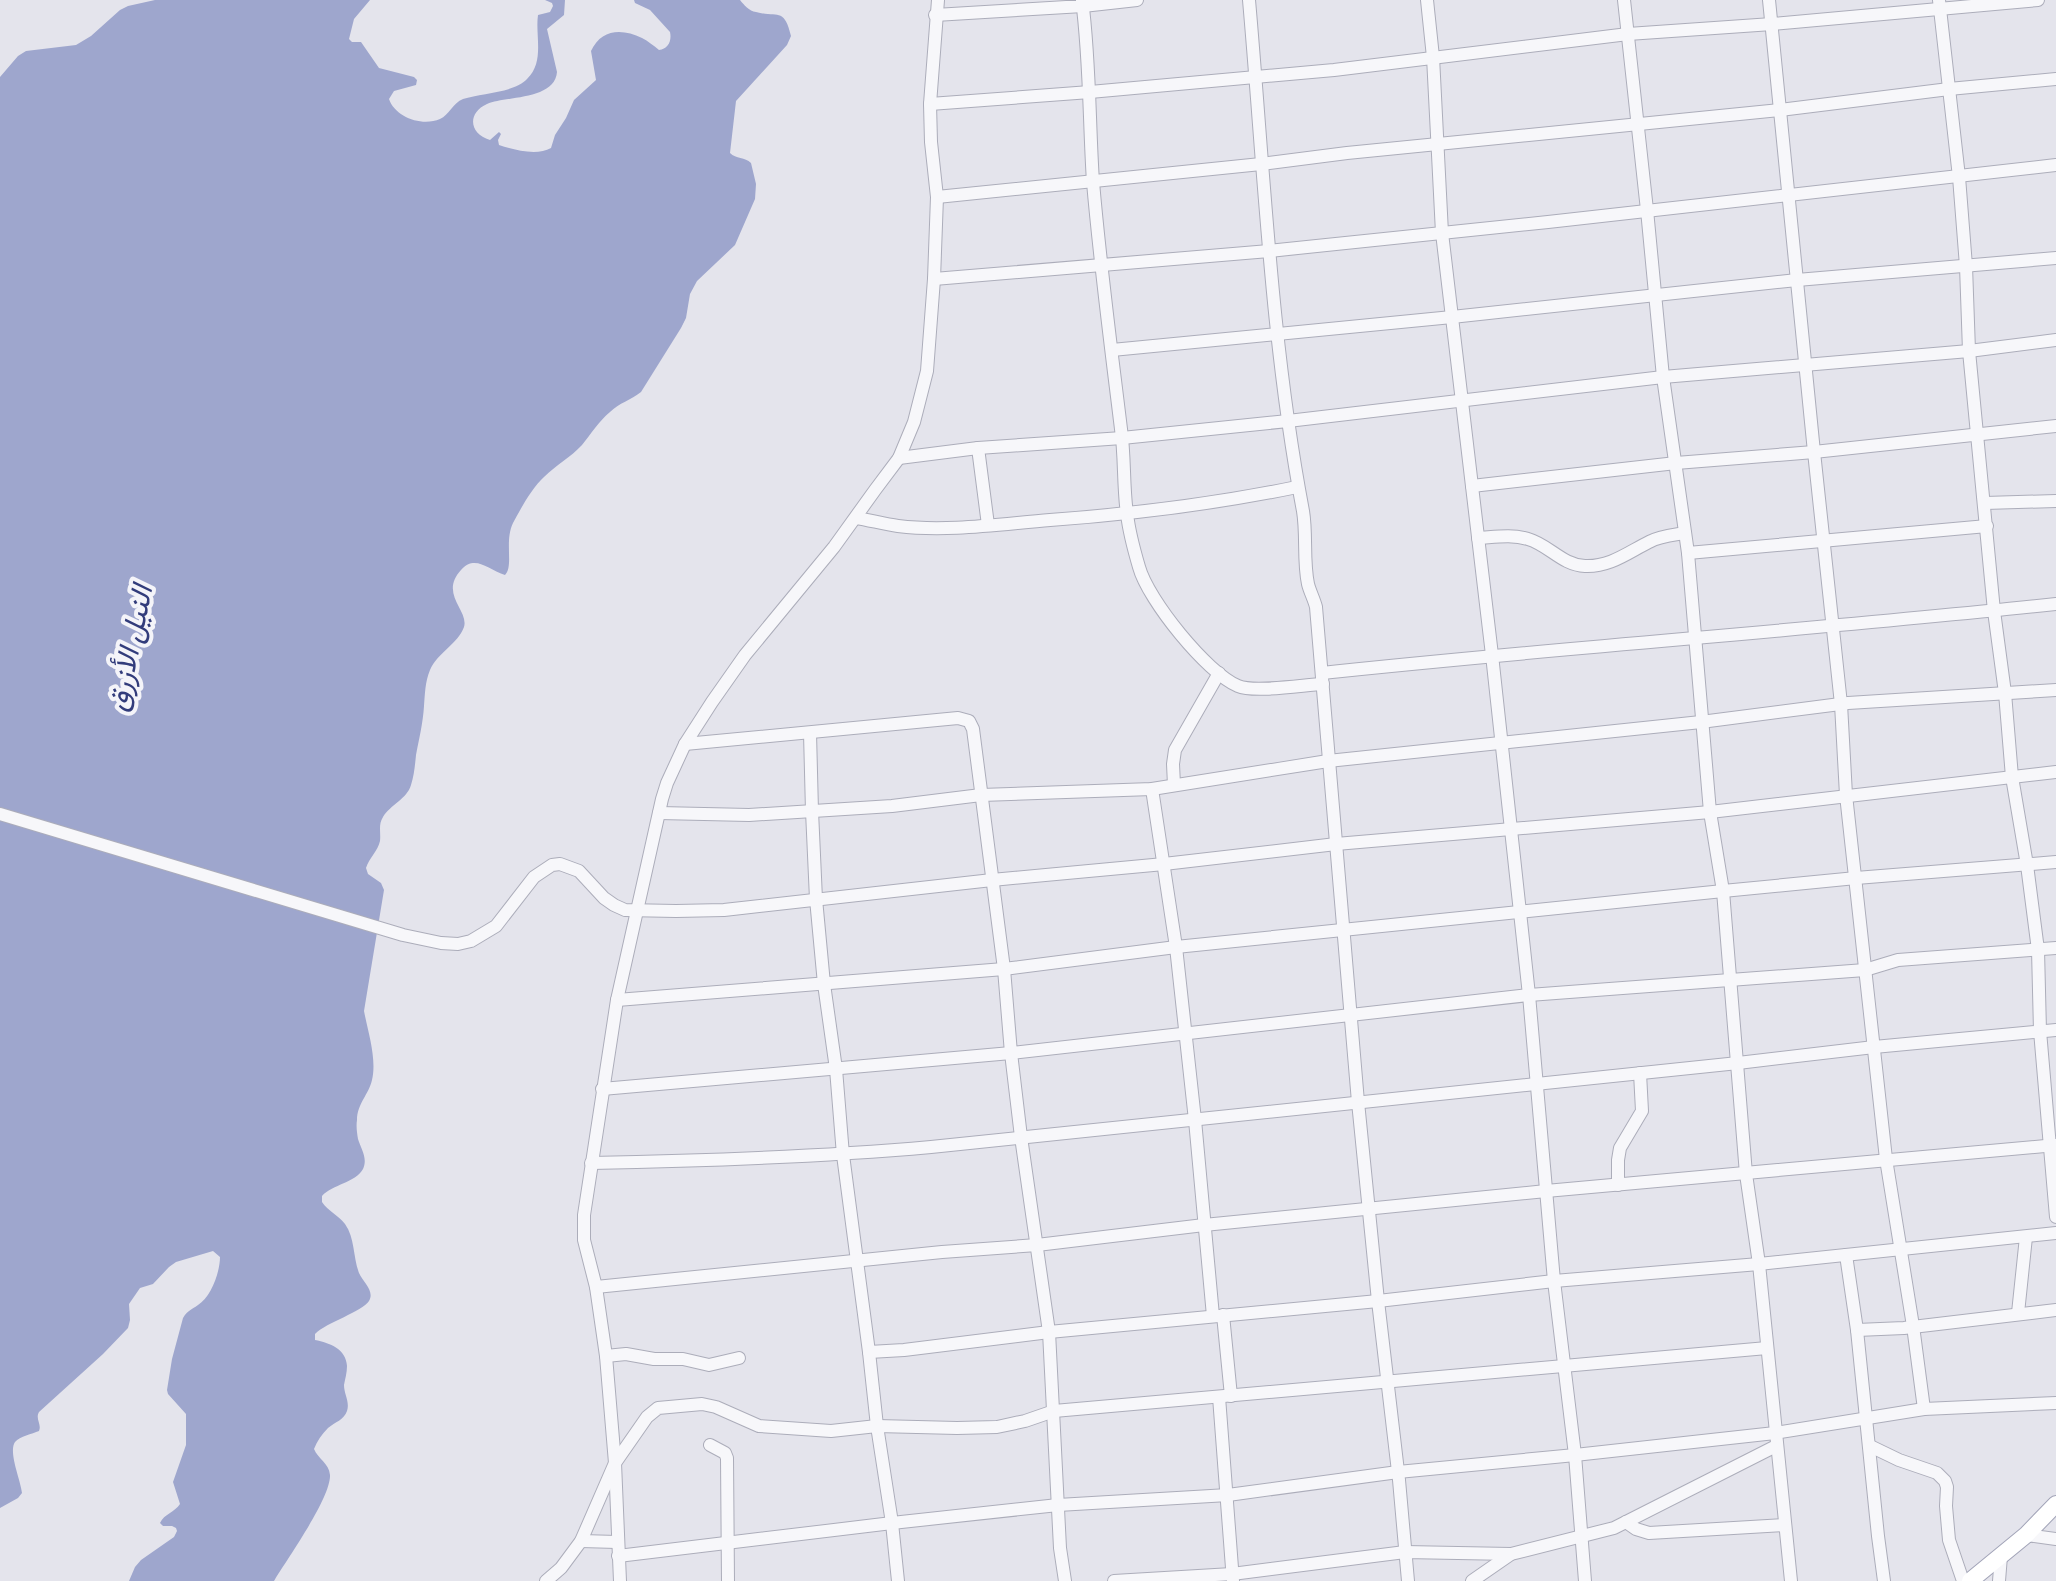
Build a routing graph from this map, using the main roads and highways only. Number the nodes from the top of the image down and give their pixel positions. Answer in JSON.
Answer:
{"nodes":[{"id":1,"x":2056,"y":1504,"type":"edge"},
{"id":2,"x":1970,"y":1581,"type":"edge"}],
"edges":[{"from":1,"to":2,"type":"main road"}]}
